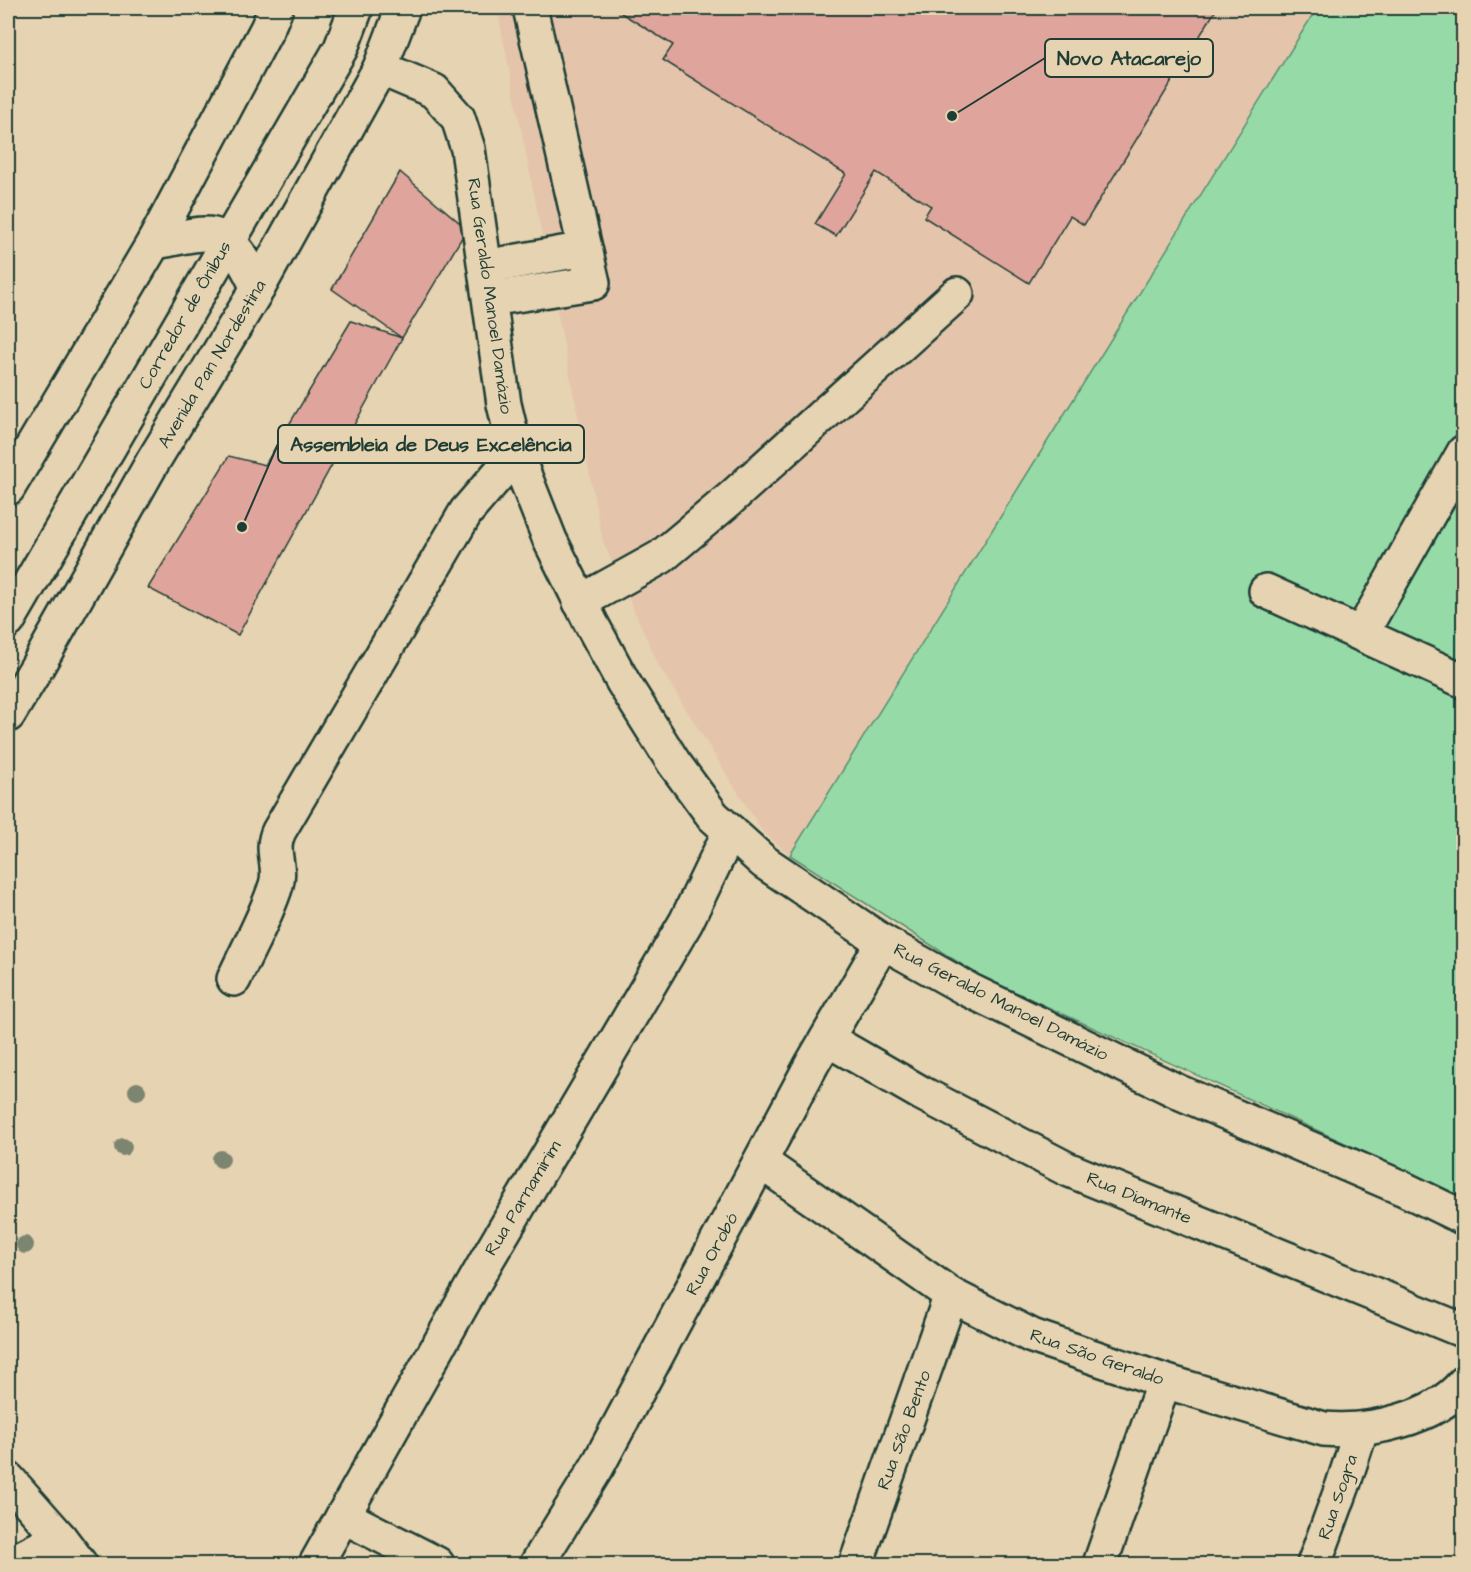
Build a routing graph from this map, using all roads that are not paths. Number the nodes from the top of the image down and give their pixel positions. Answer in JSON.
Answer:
{"nodes":[{"id":1,"x":276,"y":8,"type":"edge"},
{"id":2,"x":356,"y":8,"type":"edge"},
{"id":3,"x":403,"y":8,"type":"edge"},
{"id":4,"x":530,"y":8,"type":"edge"},
{"id":5,"x":380,"y":68,"type":"junction"},
{"id":6,"x":154,"y":242,"type":"junction"},
{"id":7,"x":227,"y":243,"type":"junction"},
{"id":8,"x":585,"y":249,"type":"junction"},
{"id":9,"x":485,"y":267,"type":"junction"},
{"id":10,"x":258,"y":288,"type":"junction"},
{"id":11,"x":957,"y":294,"type":"dead end"},
{"id":12,"x":490,"y":299,"type":"junction"},
{"id":13,"x":1464,"y":452,"type":"edge"},
{"id":14,"x":516,"y":454,"type":"junction"},
{"id":15,"x":8,"y":488,"type":"edge"},
{"id":16,"x":1266,"y":591,"type":"dead end"},
{"id":17,"x":580,"y":602,"type":"junction"},
{"id":18,"x":8,"y":621,"type":"edge"},
{"id":19,"x":1361,"y":634,"type":"junction"},
{"id":20,"x":1464,"y":681,"type":"edge"},
{"id":21,"x":8,"y":715,"type":"edge"},
{"id":22,"x":730,"y":831,"type":"junction"},
{"id":23,"x":883,"y":942,"type":"junction"},
{"id":24,"x":234,"y":979,"type":"dead end"},
{"id":25,"x":827,"y":1039,"type":"junction"},
{"id":26,"x":761,"y":1162,"type":"junction"},
{"id":27,"x":1464,"y":1218,"type":"edge"},
{"id":28,"x":951,"y":1295,"type":"junction"},
{"id":29,"x":1464,"y":1331,"type":"edge"},
{"id":30,"x":1164,"y":1381,"type":"junction"},
{"id":31,"x":1464,"y":1383,"type":"edge"},
{"id":32,"x":1361,"y":1430,"type":"junction"},
{"id":33,"x":8,"y":1479,"type":"edge"},
{"id":34,"x":343,"y":1516,"type":"junction"},
{"id":35,"x":60,"y":1538,"type":"junction"},
{"id":36,"x":9,"y":1564,"type":"edge"},
{"id":37,"x":80,"y":1564,"type":"edge"},
{"id":38,"x":316,"y":1564,"type":"edge"},
{"id":39,"x":437,"y":1564,"type":"edge"},
{"id":40,"x":537,"y":1564,"type":"edge"},
{"id":41,"x":856,"y":1564,"type":"edge"},
{"id":42,"x":1100,"y":1564,"type":"edge"},
{"id":43,"x":1314,"y":1564,"type":"edge"}],
"edges":[{"from":1,"to":6,"type":"main road"},
{"from":2,"to":7,"type":"main road","name":"Corredor de Ônibus"},
{"from":3,"to":5,"type":"main road","name":"Avenida Pan Nordestina"},
{"from":4,"to":8,"type":"main road"},
{"from":5,"to":9,"type":"main road","name":"Rua Geraldo Manoel Damázio"},
{"from":5,"to":10,"type":"main road","name":"Avenida Pan Nordestina"},
{"from":6,"to":7,"type":"main road"},
{"from":6,"to":15,"type":"main road"},
{"from":7,"to":10,"type":"main road"},
{"from":7,"to":18,"type":"main road","name":"Corredor de Ônibus"},
{"from":8,"to":9,"type":"main road"},
{"from":8,"to":12,"type":"main road"},
{"from":9,"to":12,"type":"main road","name":"Rua Geraldo Manoel Damázio"},
{"from":10,"to":21,"type":"main road","name":"Avenida Pan Nordestina"},
{"from":11,"to":17,"type":"main road"},
{"from":12,"to":14,"type":"main road","name":"Rua Geraldo Manoel Damázio"},
{"from":13,"to":19,"type":"main road"},
{"from":14,"to":17,"type":"main road","name":"Rua Geraldo Manoel Damázio"},
{"from":14,"to":24,"type":"main road"},
{"from":16,"to":19,"type":"main road"},
{"from":17,"to":22,"type":"main road","name":"Rua Geraldo Manoel Damázio"},
{"from":19,"to":20,"type":"main road"},
{"from":22,"to":23,"type":"main road","name":"Rua Geraldo Manoel Damázio"},
{"from":22,"to":34,"type":"main road","name":"Rua Parnamirim"},
{"from":23,"to":25,"type":"main road","name":"Rua Orobó"},
{"from":23,"to":27,"type":"main road","name":"Rua Geraldo Manoel Damázio"},
{"from":25,"to":26,"type":"main road","name":"Rua Orobó"},
{"from":25,"to":29,"type":"main road","name":"Rua Diamante"},
{"from":26,"to":28,"type":"main road","name":"Rua São Geraldo"},
{"from":26,"to":40,"type":"main road","name":"Rua Orobó"},
{"from":28,"to":30,"type":"main road","name":"Rua São Geraldo"},
{"from":28,"to":41,"type":"main road","name":"Rua São Bento"},
{"from":30,"to":32,"type":"main road","name":"Rua São Geraldo"},
{"from":30,"to":42,"type":"main road"},
{"from":31,"to":32,"type":"main road","name":"Rua São Geraldo"},
{"from":32,"to":43,"type":"main road","name":"Rua Sogra"},
{"from":33,"to":35,"type":"main road"},
{"from":34,"to":38,"type":"main road","name":"Rua Parnamirim"},
{"from":34,"to":39,"type":"main road"},
{"from":35,"to":36,"type":"main road"},
{"from":35,"to":37,"type":"main road"}]}
